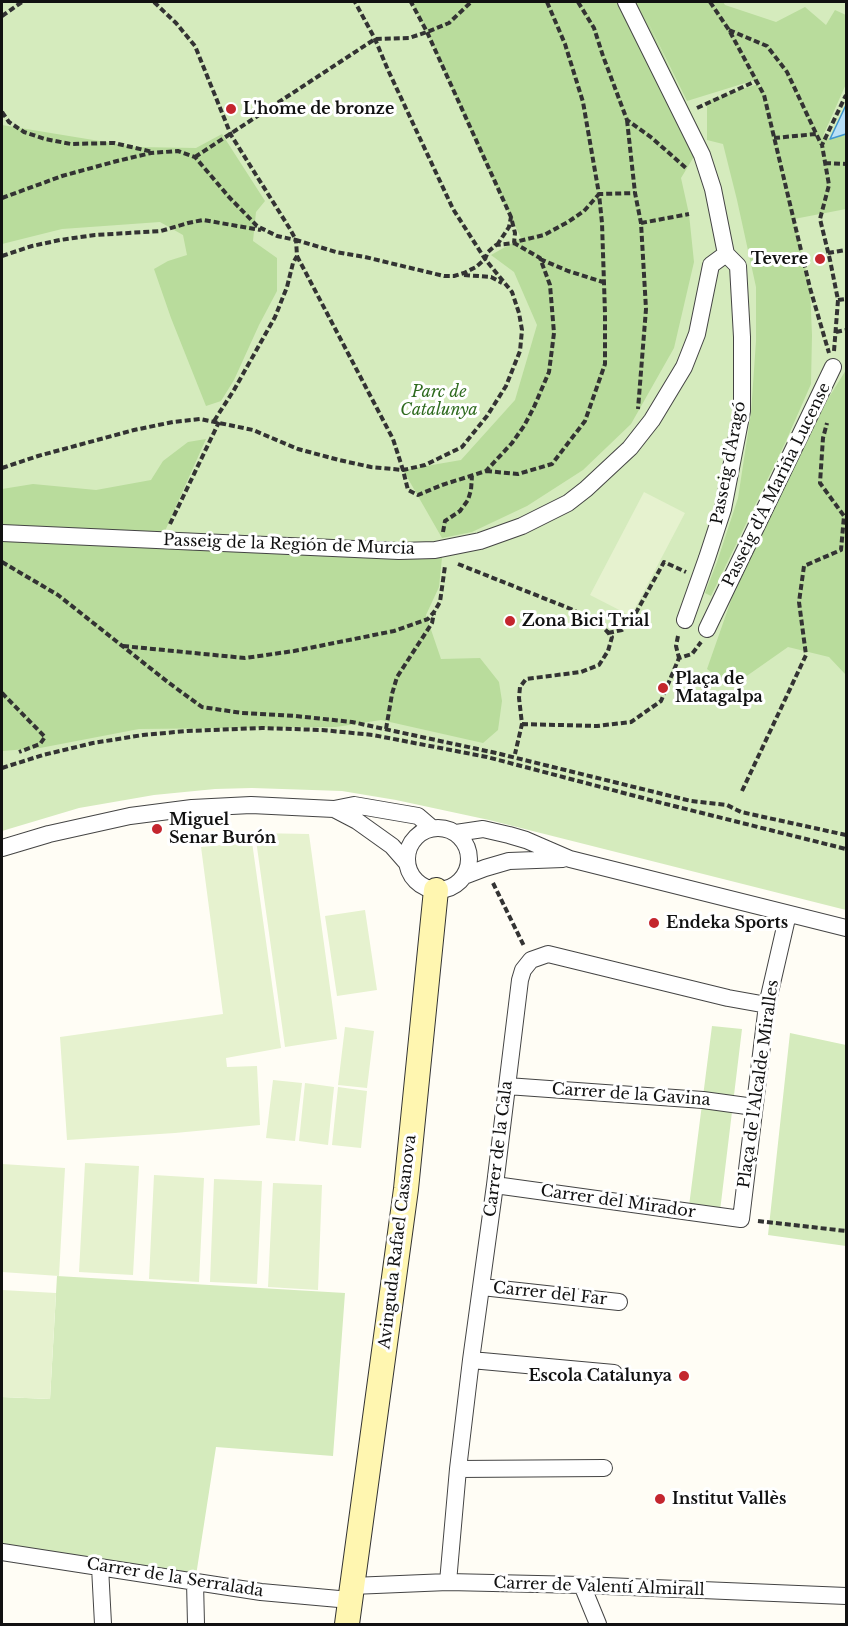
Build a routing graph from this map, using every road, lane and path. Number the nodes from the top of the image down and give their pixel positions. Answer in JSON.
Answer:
{"nodes":[{"id":1,"x":22,"y":2,"type":"edge"},
{"id":2,"x":154,"y":2,"type":"edge"},
{"id":3,"x":356,"y":2,"type":"edge"},
{"id":4,"x":411,"y":2,"type":"edge"},
{"id":5,"x":471,"y":2,"type":"edge"},
{"id":6,"x":547,"y":2,"type":"edge"},
{"id":7,"x":578,"y":2,"type":"edge"},
{"id":8,"x":626,"y":2,"type":"edge"},
{"id":9,"x":710,"y":2,"type":"edge"},
{"id":10,"x":2,"y":16,"type":"edge"},
{"id":11,"x":729,"y":30,"type":"junction"},
{"id":12,"x":427,"y":32,"type":"junction"},
{"id":13,"x":375,"y":39,"type":"junction"},
{"id":14,"x":756,"y":81,"type":"junction"},
{"id":15,"x":846,"y":95,"type":"edge"},
{"id":16,"x":2,"y":112,"type":"edge"},
{"id":17,"x":682,"y":114,"type":"junction"},
{"id":18,"x":627,"y":120,"type":"junction"},
{"id":19,"x":231,"y":134,"type":"junction"},
{"id":20,"x":816,"y":134,"type":"junction"},
{"id":21,"x":774,"y":138,"type":"junction"},
{"id":22,"x":822,"y":145,"type":"junction"},
{"id":23,"x":156,"y":153,"type":"junction"},
{"id":24,"x":195,"y":157,"type":"junction"},
{"id":25,"x":825,"y":163,"type":"junction"},
{"id":26,"x":846,"y":164,"type":"edge"},
{"id":27,"x":688,"y":169,"type":"dead end"},
{"id":28,"x":635,"y":193,"type":"junction"},
{"id":29,"x":599,"y":194,"type":"junction"},
{"id":30,"x":2,"y":198,"type":"edge"},
{"id":31,"x":688,"y":214,"type":"dead end"},
{"id":32,"x":511,"y":217,"type":"junction"},
{"id":33,"x":641,"y":223,"type":"junction"},
{"id":34,"x":265,"y":231,"type":"junction"},
{"id":35,"x":296,"y":240,"type":"junction"},
{"id":36,"x":514,"y":243,"type":"junction"},
{"id":37,"x":496,"y":245,"type":"junction"},
{"id":38,"x":846,"y":250,"type":"edge"},
{"id":39,"x":828,"y":253,"type":"junction"},
{"id":40,"x":2,"y":256,"type":"edge"},
{"id":41,"x":297,"y":256,"type":"junction"},
{"id":42,"x":540,"y":258,"type":"junction"},
{"id":43,"x":485,"y":259,"type":"junction"},
{"id":44,"x":732,"y":260,"type":"junction"},
{"id":45,"x":460,"y":275,"type":"junction"},
{"id":46,"x":603,"y":282,"type":"junction"},
{"id":47,"x":512,"y":292,"type":"junction"},
{"id":48,"x":846,"y":299,"type":"edge"},
{"id":49,"x":838,"y":300,"type":"junction"},
{"id":50,"x":846,"y":330,"type":"edge"},
{"id":51,"x":836,"y":332,"type":"junction"},
{"id":52,"x":833,"y":367,"type":"junction"},
{"id":53,"x":829,"y":416,"type":"dead end"},
{"id":54,"x":216,"y":421,"type":"junction"},
{"id":55,"x":645,"y":428,"type":"junction"},
{"id":56,"x":2,"y":468,"type":"edge"},
{"id":57,"x":403,"y":470,"type":"junction"},
{"id":58,"x":486,"y":471,"type":"junction"},
{"id":59,"x":472,"y":476,"type":"junction"},
{"id":60,"x":444,"y":529,"type":"dead end"},
{"id":61,"x":2,"y":533,"type":"edge"},
{"id":62,"x":166,"y":540,"type":"junction"},
{"id":63,"x":445,"y":553,"type":"junction"},
{"id":64,"x":2,"y":562,"type":"edge"},
{"id":65,"x":664,"y":562,"type":"dead end"},
{"id":66,"x":434,"y":612,"type":"junction"},
{"id":67,"x":685,"y":620,"type":"joint"},
{"id":68,"x":707,"y":629,"type":"joint"},
{"id":69,"x":608,"y":633,"type":"junction"},
{"id":70,"x":122,"y":646,"type":"junction"},
{"id":71,"x":679,"y":658,"type":"junction"},
{"id":72,"x":2,"y":693,"type":"edge"},
{"id":73,"x":522,"y":724,"type":"junction"},
{"id":74,"x":386,"y":729,"type":"junction"},
{"id":75,"x":19,"y":752,"type":"dead end"},
{"id":76,"x":515,"y":754,"type":"dead end"},
{"id":77,"x":2,"y":768,"type":"edge"},
{"id":78,"x":742,"y":791,"type":"dead end"},
{"id":79,"x":334,"y":809,"type":"junction"},
{"id":80,"x":432,"y":828,"type":"junction"},
{"id":81,"x":456,"y":833,"type":"junction"},
{"id":82,"x":846,"y":835,"type":"edge"},
{"id":83,"x":2,"y":848,"type":"edge"},
{"id":84,"x":846,"y":849,"type":"edge"},
{"id":85,"x":570,"y":859,"type":"junction"},
{"id":86,"x":406,"y":862,"type":"junction"},
{"id":87,"x":485,"y":867,"type":"junction"},
{"id":88,"x":464,"y":876,"type":"junction"},
{"id":89,"x":436,"y":891,"type":"junction"},
{"id":90,"x":788,"y":914,"type":"junction"},
{"id":91,"x":846,"y":928,"type":"edge"},
{"id":92,"x":531,"y":960,"type":"junction"},
{"id":93,"x":767,"y":1005,"type":"junction"},
{"id":94,"x":507,"y":1086,"type":"junction"},
{"id":95,"x":754,"y":1107,"type":"junction"},
{"id":96,"x":495,"y":1185,"type":"junction"},
{"id":97,"x":741,"y":1219,"type":"junction"},
{"id":98,"x":846,"y":1231,"type":"edge"},
{"id":99,"x":482,"y":1287,"type":"junction"},
{"id":100,"x":619,"y":1302,"type":"dead end"},
{"id":101,"x":471,"y":1360,"type":"junction"},
{"id":102,"x":614,"y":1373,"type":"dead end"},
{"id":103,"x":604,"y":1467,"type":"dead end"},
{"id":104,"x":458,"y":1469,"type":"junction"},
{"id":105,"x":2,"y":1552,"type":"edge"},
{"id":106,"x":100,"y":1567,"type":"junction"},
{"id":107,"x":195,"y":1582,"type":"junction"},
{"id":108,"x":448,"y":1582,"type":"junction"},
{"id":109,"x":582,"y":1585,"type":"junction"},
{"id":110,"x":351,"y":1593,"type":"junction"},
{"id":111,"x":846,"y":1596,"type":"edge"},
{"id":112,"x":103,"y":1624,"type":"edge"},
{"id":113,"x":196,"y":1624,"type":"edge"},
{"id":114,"x":347,"y":1624,"type":"edge"},
{"id":115,"x":598,"y":1624,"type":"edge"}],
"edges":[{"from":1,"to":10,"type":"path"},
{"from":2,"to":19,"type":"path"},
{"from":3,"to":13,"type":"path"},
{"from":4,"to":12,"type":"path"},
{"from":5,"to":12,"type":"path"},
{"from":6,"to":29,"type":"path"},
{"from":7,"to":18,"type":"path"},
{"from":8,"to":17,"type":"street","name":"Passeig d'Aragó"},
{"from":9,"to":11,"type":"path"},
{"from":11,"to":14,"type":"path"},
{"from":11,"to":20,"type":"path","name":"Passeig d'A Mariña Lucense"},
{"from":12,"to":13,"type":"path"},
{"from":12,"to":32,"type":"path"},
{"from":13,"to":19,"type":"path"},
{"from":13,"to":43,"type":"path"},
{"from":14,"to":17,"type":"path"},
{"from":14,"to":21,"type":"path"},
{"from":15,"to":22,"type":"path"},
{"from":16,"to":23,"type":"path"},
{"from":17,"to":44,"type":"street","name":"Passeig d'Aragó"},
{"from":18,"to":27,"type":"path"},
{"from":18,"to":28,"type":"path"},
{"from":19,"to":24,"type":"path"},
{"from":19,"to":35,"type":"path"},
{"from":20,"to":21,"type":"path"},
{"from":20,"to":22,"type":"path","name":"Passeig d'A Mariña Lucense"},
{"from":21,"to":52,"type":"path"},
{"from":22,"to":25,"type":"path","name":"Passeig d'A Mariña Lucense"},
{"from":23,"to":24,"type":"path"},
{"from":23,"to":30,"type":"path"},
{"from":24,"to":34,"type":"path"},
{"from":25,"to":26,"type":"path"},
{"from":25,"to":39,"type":"path","name":"Passeig d'A Mariña Lucense"},
{"from":28,"to":29,"type":"path"},
{"from":28,"to":33,"type":"path"},
{"from":29,"to":36,"type":"path"},
{"from":29,"to":46,"type":"path"},
{"from":31,"to":33,"type":"path"},
{"from":32,"to":36,"type":"path"},
{"from":32,"to":37,"type":"path"},
{"from":33,"to":55,"type":"path"},
{"from":34,"to":35,"type":"path"},
{"from":34,"to":40,"type":"path"},
{"from":35,"to":41,"type":"path"},
{"from":35,"to":45,"type":"path"},
{"from":36,"to":37,"type":"path"},
{"from":36,"to":42,"type":"path"},
{"from":37,"to":43,"type":"path"},
{"from":38,"to":39,"type":"path"},
{"from":39,"to":49,"type":"path","name":"Passeig d'A Mariña Lucense"},
{"from":41,"to":54,"type":"path"},
{"from":41,"to":57,"type":"path"},
{"from":42,"to":46,"type":"path"},
{"from":42,"to":58,"type":"path"},
{"from":43,"to":45,"type":"path"},
{"from":43,"to":47,"type":"path"},
{"from":44,"to":55,"type":"street","name":"Passeig de la Región de Murcia"},
{"from":44,"to":67,"type":"street","name":"Passeig d'Aragó"},
{"from":45,"to":47,"type":"path"},
{"from":46,"to":58,"type":"path"},
{"from":47,"to":57,"type":"path"},
{"from":48,"to":49,"type":"path"},
{"from":49,"to":51,"type":"path","name":"Passeig d'A Mariña Lucense"},
{"from":50,"to":51,"type":"path"},
{"from":51,"to":52,"type":"path","name":"Passeig d'A Mariña Lucense"},
{"from":52,"to":68,"type":"street","name":"Passeig d'A Mariña Lucense"},
{"from":53,"to":78,"type":"path"},
{"from":54,"to":56,"type":"path"},
{"from":54,"to":57,"type":"path"},
{"from":54,"to":62,"type":"path"},
{"from":55,"to":63,"type":"street","name":"Passeig de la Región de Murcia"},
{"from":57,"to":59,"type":"path"},
{"from":58,"to":59,"type":"path"},
{"from":59,"to":60,"type":"path"},
{"from":61,"to":62,"type":"street","name":"Passeig de la Región de Murcia"},
{"from":62,"to":63,"type":"street","name":"Passeig de la Región de Murcia"},
{"from":63,"to":66,"type":"path"},
{"from":63,"to":69,"type":"path"},
{"from":64,"to":70,"type":"path"},
{"from":65,"to":69,"type":"path"},
{"from":66,"to":70,"type":"path"},
{"from":66,"to":74,"type":"path"},
{"from":67,"to":71,"type":"path"},
{"from":68,"to":71,"type":"path"},
{"from":69,"to":73,"type":"path"},
{"from":70,"to":74,"type":"path"},
{"from":71,"to":73,"type":"path"},
{"from":72,"to":75,"type":"path"},
{"from":73,"to":76,"type":"path"},
{"from":74,"to":82,"type":"path"},
{"from":77,"to":84,"type":"path"},
{"from":79,"to":80,"type":"street"},
{"from":79,"to":83,"type":"street"},
{"from":79,"to":86,"type":"street"},
{"from":80,"to":81,"type":"street"},
{"from":80,"to":86,"type":"street"},
{"from":81,"to":85,"type":"street"},
{"from":81,"to":88,"type":"street"},
{"from":85,"to":87,"type":"street"},
{"from":85,"to":90,"type":"street"},
{"from":86,"to":89,"type":"street"},
{"from":87,"to":88,"type":"street"},
{"from":87,"to":92,"type":"path"},
{"from":88,"to":89,"type":"street"},
{"from":89,"to":110,"type":"street","name":"Avinguda Rafael Casanova"},
{"from":90,"to":91,"type":"street"},
{"from":90,"to":93,"type":"street","name":"Plaça de l'Alcalde Miralles"},
{"from":92,"to":93,"type":"street"},
{"from":92,"to":94,"type":"street","name":"Carrer de la Cala"},
{"from":93,"to":95,"type":"street","name":"Plaça de l'Alcalde Miralles"},
{"from":94,"to":95,"type":"street","name":"Carrer de la Gavina"},
{"from":94,"to":96,"type":"street","name":"Carrer de la Cala"},
{"from":95,"to":97,"type":"street","name":"Plaça de l'Alcalde Miralles"},
{"from":96,"to":97,"type":"street","name":"Carrer del Mirador"},
{"from":96,"to":99,"type":"street","name":"Carrer de la Cala"},
{"from":97,"to":98,"type":"path"},
{"from":99,"to":100,"type":"street","name":"Carrer del Far"},
{"from":99,"to":101,"type":"street","name":"Carrer de la Cala"},
{"from":101,"to":102,"type":"street"},
{"from":101,"to":104,"type":"street","name":"Carrer de la Cala"},
{"from":103,"to":104,"type":"street"},
{"from":104,"to":108,"type":"street","name":"Carrer de la Cala"},
{"from":105,"to":106,"type":"street","name":"Carrer de la Serralada"},
{"from":106,"to":107,"type":"street","name":"Carrer de la Serralada"},
{"from":106,"to":112,"type":"street"},
{"from":107,"to":110,"type":"street","name":"Carrer de la Serralada"},
{"from":107,"to":113,"type":"street"},
{"from":108,"to":109,"type":"street","name":"Carrer de Valentí Almirall"},
{"from":108,"to":110,"type":"street","name":"Carrer de Valentí Almirall"},
{"from":109,"to":111,"type":"street","name":"Carrer de Valentí Almirall"},
{"from":109,"to":115,"type":"street"},
{"from":110,"to":114,"type":"street","name":"Avinguda Rafael Casanova"}]}
